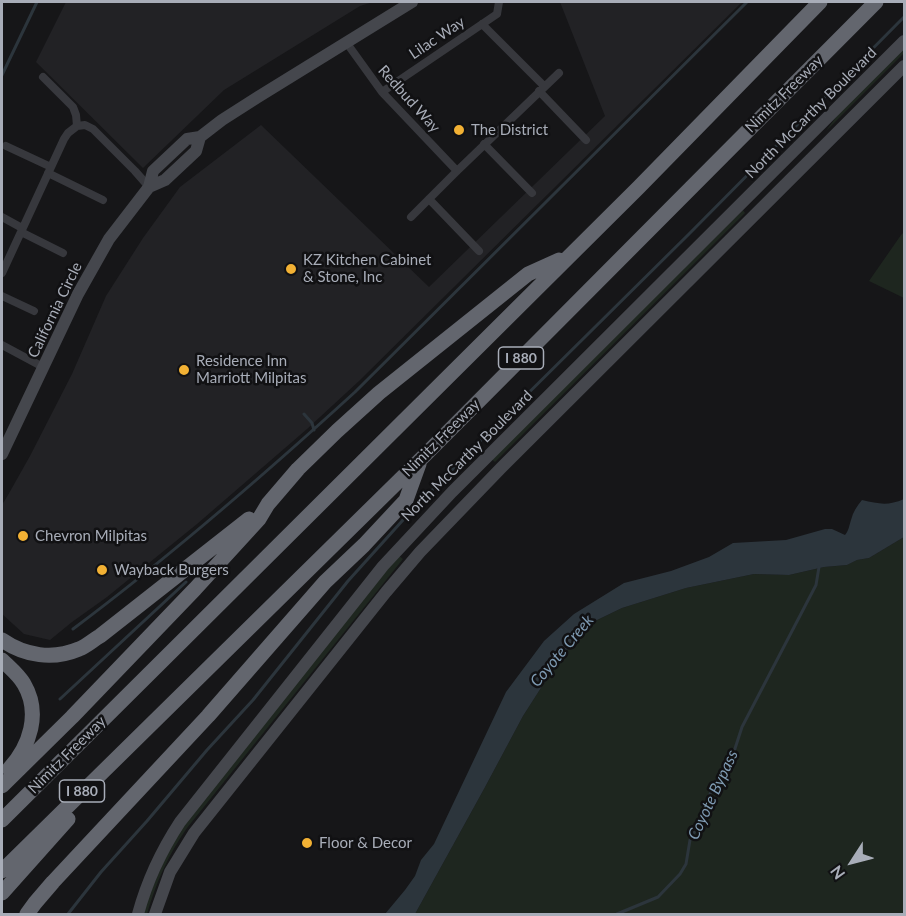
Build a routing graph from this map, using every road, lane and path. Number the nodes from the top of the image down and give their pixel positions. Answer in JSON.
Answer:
{"nodes":[{"id":1,"x":412,"y":2,"type":"edge"},
{"id":2,"x":499,"y":2,"type":"edge"},
{"id":3,"x":820,"y":2,"type":"edge"},
{"id":4,"x":876,"y":2,"type":"edge"},
{"id":5,"x":482,"y":24,"type":"junction"},
{"id":6,"x":904,"y":41,"type":"edge"},
{"id":7,"x":346,"y":42,"type":"junction"},
{"id":8,"x":904,"y":66,"type":"edge"},
{"id":9,"x":559,"y":73,"type":"dead end"},
{"id":10,"x":43,"y":77,"type":"dead end"},
{"id":11,"x":541,"y":89,"type":"junction"},
{"id":12,"x":382,"y":92,"type":"junction"},
{"id":13,"x":77,"y":126,"type":"junction"},
{"id":14,"x":586,"y":140,"type":"dead end"},
{"id":15,"x":484,"y":144,"type":"junction"},
{"id":16,"x":6,"y":146,"type":"dead end"},
{"id":17,"x":49,"y":170,"type":"junction"},
{"id":18,"x":457,"y":171,"type":"junction"},
{"id":19,"x":149,"y":188,"type":"junction"},
{"id":20,"x":532,"y":194,"type":"dead end"},
{"id":21,"x":750,"y":195,"type":"junction"},
{"id":22,"x":429,"y":199,"type":"junction"},
{"id":23,"x":103,"y":200,"type":"dead end"},
{"id":24,"x":763,"y":208,"type":"junction"},
{"id":25,"x":2,"y":217,"type":"edge"},
{"id":26,"x":411,"y":217,"type":"dead end"},
{"id":27,"x":22,"y":230,"type":"junction"},
{"id":28,"x":479,"y":251,"type":"dead end"},
{"id":29,"x":63,"y":253,"type":"dead end"},
{"id":30,"x":567,"y":256,"type":"junction"},
{"id":31,"x":2,"y":273,"type":"edge"},
{"id":32,"x":2,"y":296,"type":"edge"},
{"id":33,"x":34,"y":311,"type":"dead end"},
{"id":34,"x":2,"y":345,"type":"edge"},
{"id":35,"x":43,"y":367,"type":"junction"},
{"id":36,"x":563,"y":381,"type":"junction"},
{"id":37,"x":576,"y":393,"type":"junction"},
{"id":38,"x":2,"y":454,"type":"edge"},
{"id":39,"x":421,"y":459,"type":"junction"},
{"id":40,"x":268,"y":504,"type":"junction"},
{"id":41,"x":2,"y":640,"type":"edge"},
{"id":42,"x":309,"y":659,"type":"junction"},
{"id":43,"x":2,"y":660,"type":"edge"},
{"id":44,"x":324,"y":669,"type":"junction"},
{"id":45,"x":163,"y":711,"type":"junction"},
{"id":46,"x":2,"y":778,"type":"edge"},
{"id":47,"x":2,"y":786,"type":"edge"},
{"id":48,"x":2,"y":820,"type":"edge"},
{"id":49,"x":2,"y":872,"type":"edge"},
{"id":50,"x":2,"y":892,"type":"edge"},
{"id":51,"x":31,"y":909,"type":"edge"},
{"id":52,"x":138,"y":915,"type":"edge"},
{"id":53,"x":155,"y":915,"type":"edge"}],
"edges":[{"from":1,"to":7,"type":"main road","name":"California Circle"},
{"from":2,"to":5,"type":"street","name":"Lilac Way"},
{"from":3,"to":30,"type":"highway","name":"Nimitz Freeway","number":"I 880"},
{"from":4,"to":39,"type":"highway","name":"Nimitz Freeway","number":"I 880"},
{"from":5,"to":11,"type":"street"},
{"from":5,"to":12,"type":"street","name":"Lilac Way"},
{"from":6,"to":21,"type":"main road","name":"North McCarthy Boulevard"},
{"from":7,"to":12,"type":"street","name":"Redbud Way"},
{"from":7,"to":19,"type":"main road","name":"California Circle"},
{"from":8,"to":24,"type":"main road"},
{"from":9,"to":11,"type":"street"},
{"from":10,"to":13,"type":"street"},
{"from":11,"to":14,"type":"street"},
{"from":11,"to":15,"type":"street"},
{"from":12,"to":18,"type":"street","name":"Redbud Way"},
{"from":13,"to":17,"type":"street"},
{"from":13,"to":19,"type":"street"},
{"from":15,"to":18,"type":"street"},
{"from":15,"to":20,"type":"street"},
{"from":16,"to":17,"type":"street"},
{"from":17,"to":23,"type":"street"},
{"from":17,"to":27,"type":"street"},
{"from":18,"to":22,"type":"street"},
{"from":19,"to":35,"type":"main road","name":"California Circle"},
{"from":21,"to":24,"type":"main road"},
{"from":21,"to":36,"type":"main road","name":"North McCarthy Boulevard"},
{"from":22,"to":26,"type":"street"},
{"from":22,"to":28,"type":"street"},
{"from":24,"to":37,"type":"main road"},
{"from":25,"to":27,"type":"street"},
{"from":27,"to":29,"type":"street"},
{"from":27,"to":31,"type":"street"},
{"from":30,"to":40,"type":"highway"},
{"from":30,"to":48,"type":"highway","name":"Nimitz Freeway","number":"I 880"},
{"from":32,"to":33,"type":"street"},
{"from":34,"to":35,"type":"street"},
{"from":35,"to":38,"type":"main road","name":"California Circle"},
{"from":36,"to":37,"type":"main road"},
{"from":36,"to":42,"type":"main road","name":"North McCarthy Boulevard"},
{"from":37,"to":44,"type":"main road"},
{"from":39,"to":45,"type":"highway","name":"Nimitz Freeway","number":"I 880"},
{"from":39,"to":51,"type":"highway"},
{"from":40,"to":41,"type":"highway"},
{"from":40,"to":47,"type":"highway"},
{"from":42,"to":44,"type":"main road"},
{"from":42,"to":52,"type":"main road","name":"North McCarthy Boulevard"},
{"from":43,"to":46,"type":"highway"},
{"from":44,"to":53,"type":"main road"},
{"from":45,"to":49,"type":"highway","name":"Nimitz Freeway","number":"I 880"},
{"from":45,"to":50,"type":"highway"}]}
